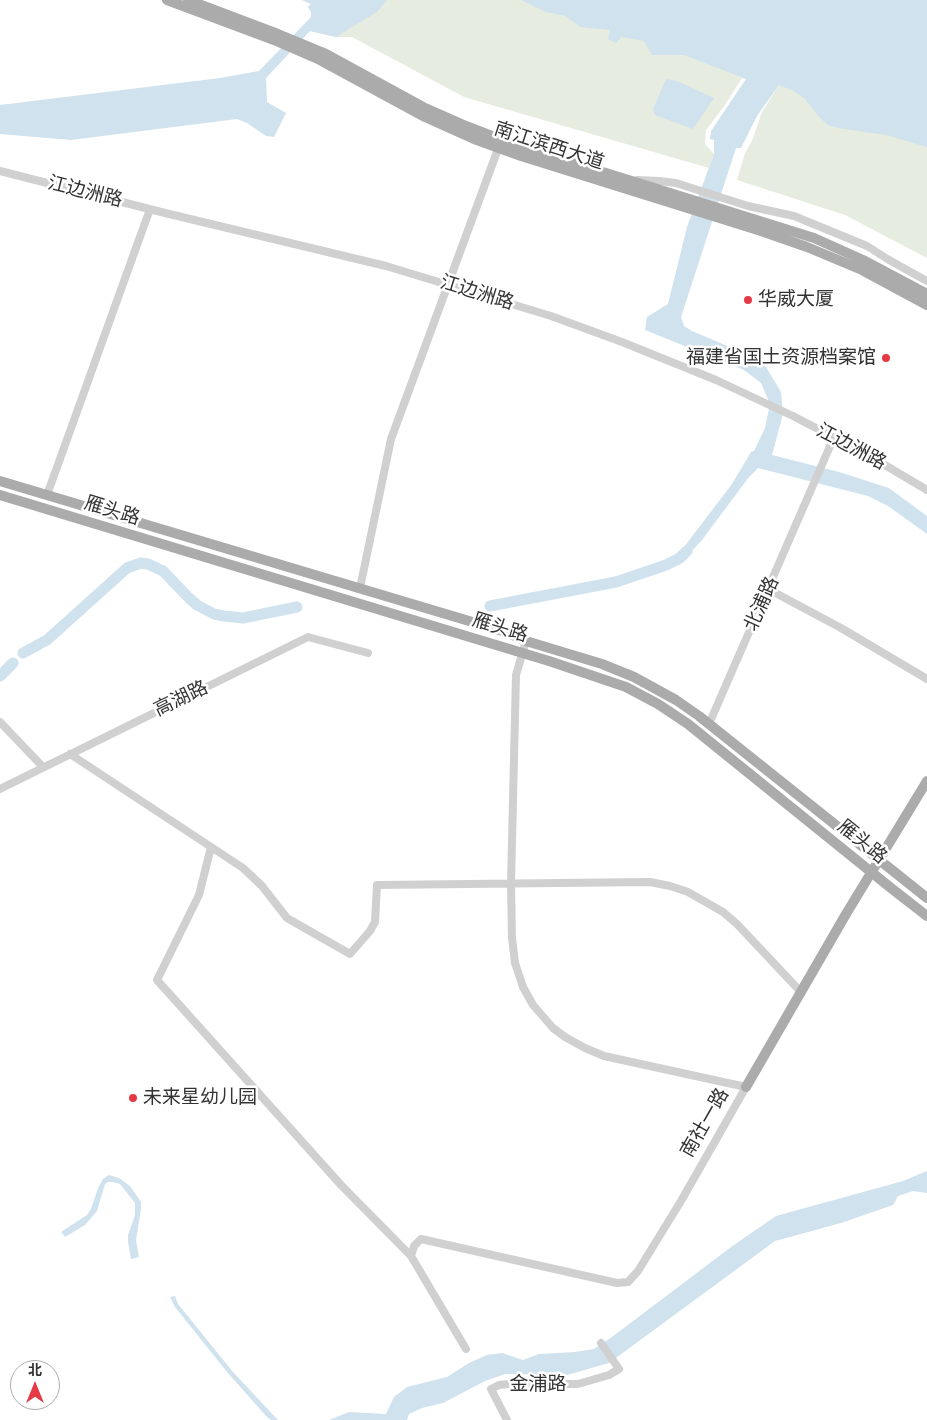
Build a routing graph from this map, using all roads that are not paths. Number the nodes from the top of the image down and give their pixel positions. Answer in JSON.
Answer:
{"nodes":[{"id":1,"x":167,"y":0,"type":"edge"},
{"id":2,"x":188,"y":0,"type":"edge"},
{"id":3,"x":276,"y":37,"type":"junction"},
{"id":4,"x":322,"y":57,"type":"junction"},
{"id":5,"x":498,"y":148,"type":"junction"},
{"id":6,"x":0,"y":171,"type":"edge"},
{"id":7,"x":695,"y":200,"type":"junction"},
{"id":8,"x":719,"y":207,"type":"junction"},
{"id":9,"x":150,"y":209,"type":"junction"},
{"id":10,"x":927,"y":282,"type":"edge"},
{"id":11,"x":448,"y":284,"type":"junction"},
{"id":12,"x":927,"y":294,"type":"edge"},
{"id":13,"x":927,"y":305,"type":"edge"},
{"id":14,"x":834,"y":437,"type":"junction"},
{"id":15,"x":0,"y":481,"type":"edge"},
{"id":16,"x":927,"y":490,"type":"edge"},
{"id":17,"x":0,"y":495,"type":"edge"},
{"id":18,"x":47,"y":495,"type":"junction"},
{"id":19,"x":360,"y":588,"type":"junction"},
{"id":20,"x":768,"y":589,"type":"junction"},
{"id":21,"x":526,"y":641,"type":"junction"},
{"id":22,"x":368,"y":653,"type":"dead end"},
{"id":23,"x":523,"y":653,"type":"junction"},
{"id":24,"x":927,"y":679,"type":"edge"},
{"id":25,"x":0,"y":722,"type":"edge"},
{"id":26,"x":709,"y":724,"type":"junction"},
{"id":27,"x":70,"y":754,"type":"junction"},
{"id":28,"x":43,"y":767,"type":"junction"},
{"id":29,"x":927,"y":780,"type":"edge"},
{"id":30,"x":0,"y":789,"type":"edge"},
{"id":31,"x":212,"y":847,"type":"junction"},
{"id":32,"x":880,"y":860,"type":"junction"},
{"id":33,"x":872,"y":872,"type":"junction"},
{"id":34,"x":511,"y":883,"type":"junction"},
{"id":35,"x":927,"y":898,"type":"edge"},
{"id":36,"x":927,"y":916,"type":"edge"},
{"id":37,"x":800,"y":991,"type":"junction"},
{"id":38,"x":746,"y":1087,"type":"junction"},
{"id":39,"x":411,"y":1256,"type":"junction"},
{"id":40,"x":601,"y":1343,"type":"dead end"},
{"id":41,"x":466,"y":1349,"type":"dead end"},
{"id":42,"x":507,"y":1420,"type":"edge"}],
"edges":[{"from":1,"to":3,"type":"main road","name":"南江滨西大道"},
{"from":2,"to":3,"type":"main road","name":"南江滨西大道"},
{"from":3,"to":4,"type":"main road","name":"南江滨西大道"},
{"from":4,"to":5,"type":"main road","name":"南江滨西大道"},
{"from":4,"to":7,"type":"main road","name":"南江滨西大道"},
{"from":5,"to":7,"type":"main road","name":"南江滨西大道"},
{"from":5,"to":11,"type":"street"},
{"from":6,"to":9,"type":"street","name":"江边洲路"},
{"from":7,"to":8,"type":"main road","name":"南江滨西大道"},
{"from":8,"to":10,"type":"street"},
{"from":8,"to":12,"type":"main road","name":"南江滨西大道"},
{"from":8,"to":13,"type":"main road","name":"南江滨西大道"},
{"from":9,"to":11,"type":"street","name":"江边洲路"},
{"from":9,"to":18,"type":"street"},
{"from":11,"to":14,"type":"street","name":"江边洲路"},
{"from":11,"to":19,"type":"street"},
{"from":14,"to":16,"type":"street","name":"江边洲路"},
{"from":14,"to":20,"type":"street","name":"北浦路"},
{"from":15,"to":18,"type":"main road","name":"雁头路"},
{"from":17,"to":23,"type":"main road","name":"雁头路"},
{"from":18,"to":19,"type":"main road","name":"雁头路"},
{"from":19,"to":21,"type":"main road","name":"雁头路"},
{"from":20,"to":24,"type":"street"},
{"from":20,"to":26,"type":"street","name":"北浦路"},
{"from":21,"to":23,"type":"street"},
{"from":21,"to":26,"type":"main road","name":"雁头路"},
{"from":22,"to":27,"type":"street","name":"高湖路"},
{"from":23,"to":33,"type":"main road","name":"雁头路"},
{"from":23,"to":34,"type":"street"},
{"from":25,"to":28,"type":"street"},
{"from":26,"to":32,"type":"main road","name":"雁头路"},
{"from":27,"to":28,"type":"street","name":"高湖路"},
{"from":27,"to":31,"type":"street"},
{"from":28,"to":30,"type":"street","name":"高湖路"},
{"from":29,"to":32,"type":"main road","name":"南社一路"},
{"from":31,"to":34,"type":"street"},
{"from":31,"to":39,"type":"street"},
{"from":32,"to":33,"type":"main road","name":"南社一路"},
{"from":32,"to":35,"type":"main road","name":"雁头路"},
{"from":33,"to":36,"type":"main road","name":"雁头路"},
{"from":33,"to":37,"type":"main road","name":"南社一路"},
{"from":34,"to":37,"type":"street"},
{"from":34,"to":38,"type":"street"},
{"from":37,"to":38,"type":"main road","name":"南社一路"},
{"from":38,"to":39,"type":"street","name":"南社一路"},
{"from":39,"to":41,"type":"street"},
{"from":40,"to":42,"type":"street","name":"金浦路"}]}
